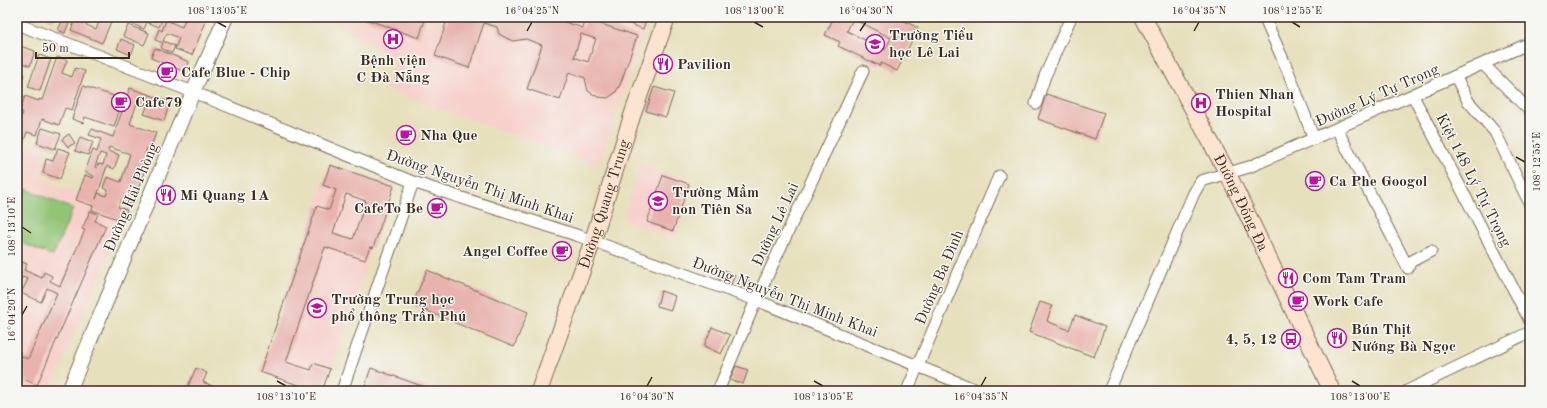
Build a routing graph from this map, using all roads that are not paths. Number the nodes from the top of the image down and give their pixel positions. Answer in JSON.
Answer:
{"nodes":[{"id":1,"x":226,"y":17,"type":"edge"},
{"id":2,"x":666,"y":17,"type":"edge"},
{"id":3,"x":1071,"y":17,"type":"edge"},
{"id":4,"x":1143,"y":17,"type":"edge"},
{"id":5,"x":1264,"y":17,"type":"edge"},
{"id":6,"x":17,"y":24,"type":"edge"},
{"id":7,"x":1530,"y":43,"type":"edge"},
{"id":8,"x":1483,"y":64,"type":"junction"},
{"id":9,"x":863,"y":71,"type":"dead end"},
{"id":10,"x":1456,"y":77,"type":"junction"},
{"id":11,"x":193,"y":92,"type":"junction"},
{"id":12,"x":1413,"y":96,"type":"junction"},
{"id":13,"x":1036,"y":103,"type":"dead end"},
{"id":14,"x":1530,"y":111,"type":"edge"},
{"id":15,"x":1337,"y":129,"type":"junction"},
{"id":16,"x":1314,"y":139,"type":"junction"},
{"id":17,"x":1228,"y":174,"type":"junction"},
{"id":18,"x":999,"y":176,"type":"dead end"},
{"id":19,"x":413,"y":182,"type":"junction"},
{"id":20,"x":1530,"y":204,"type":"edge"},
{"id":21,"x":593,"y":240,"type":"junction"},
{"id":22,"x":1431,"y":251,"type":"dead end"},
{"id":23,"x":756,"y":300,"type":"junction"},
{"id":24,"x":1530,"y":321,"type":"edge"},
{"id":25,"x":1530,"y":332,"type":"edge"},
{"id":26,"x":918,"y":365,"type":"junction"},
{"id":27,"x":69,"y":391,"type":"edge"},
{"id":28,"x":342,"y":391,"type":"edge"},
{"id":29,"x":539,"y":391,"type":"edge"},
{"id":30,"x":718,"y":391,"type":"edge"},
{"id":31,"x":907,"y":391,"type":"edge"},
{"id":32,"x":979,"y":391,"type":"edge"},
{"id":33,"x":1109,"y":391,"type":"edge"},
{"id":34,"x":1332,"y":391,"type":"edge"},
{"id":35,"x":1407,"y":391,"type":"edge"}],
"edges":[{"from":1,"to":11,"type":"street","name":"Đường Hải Phòng"},
{"from":2,"to":21,"type":"main road","name":"Đường Quang Trung"},
{"from":3,"to":13,"type":"street"},
{"from":4,"to":17,"type":"main road","name":"Đường Đống Đa"},
{"from":5,"to":16,"type":"street"},
{"from":6,"to":11,"type":"street","name":"Đường Nguyễn Thị Minh Khai"},
{"from":7,"to":8,"type":"street","name":"Đường Lý Tự Trọng"},
{"from":8,"to":10,"type":"street","name":"Đường Lý Tự Trọng"},
{"from":8,"to":14,"type":"street"},
{"from":9,"to":23,"type":"street","name":"Đường Lê Lai"},
{"from":10,"to":12,"type":"street","name":"Đường Lý Tự Trọng"},
{"from":10,"to":20,"type":"street"},
{"from":11,"to":19,"type":"street","name":"Đường Nguyễn Thị Minh Khai"},
{"from":11,"to":27,"type":"street","name":"Đường Hải Phòng"},
{"from":12,"to":15,"type":"street","name":"Đường Lý Tự Trọng"},
{"from":12,"to":24,"type":"street","name":"Kiệt 148 Lý Tự Trọng"},
{"from":15,"to":16,"type":"street","name":"Đường Lý Tự Trọng"},
{"from":15,"to":22,"type":"street"},
{"from":16,"to":17,"type":"street","name":"Đường Lý Tự Trọng"},
{"from":17,"to":33,"type":"street","name":"Đường Lý Tự Trọng"},
{"from":17,"to":34,"type":"main road","name":"Đường Đống Đa"},
{"from":18,"to":26,"type":"street","name":"Đường Ba Đình"},
{"from":19,"to":21,"type":"street","name":"Đường Nguyễn Thị Minh Khai"},
{"from":19,"to":28,"type":"street"},
{"from":21,"to":23,"type":"street","name":"Đường Nguyễn Thị Minh Khai"},
{"from":21,"to":29,"type":"main road","name":"Đường Quang Trung"},
{"from":23,"to":26,"type":"street","name":"Đường Nguyễn Thị Minh Khai"},
{"from":23,"to":30,"type":"street","name":"Đường Lê Lai"},
{"from":25,"to":35,"type":"street"},
{"from":26,"to":31,"type":"street","name":"Đường Ba Đình"},
{"from":26,"to":32,"type":"street","name":"Đường Nguyễn Thị Minh Khai"}]}
